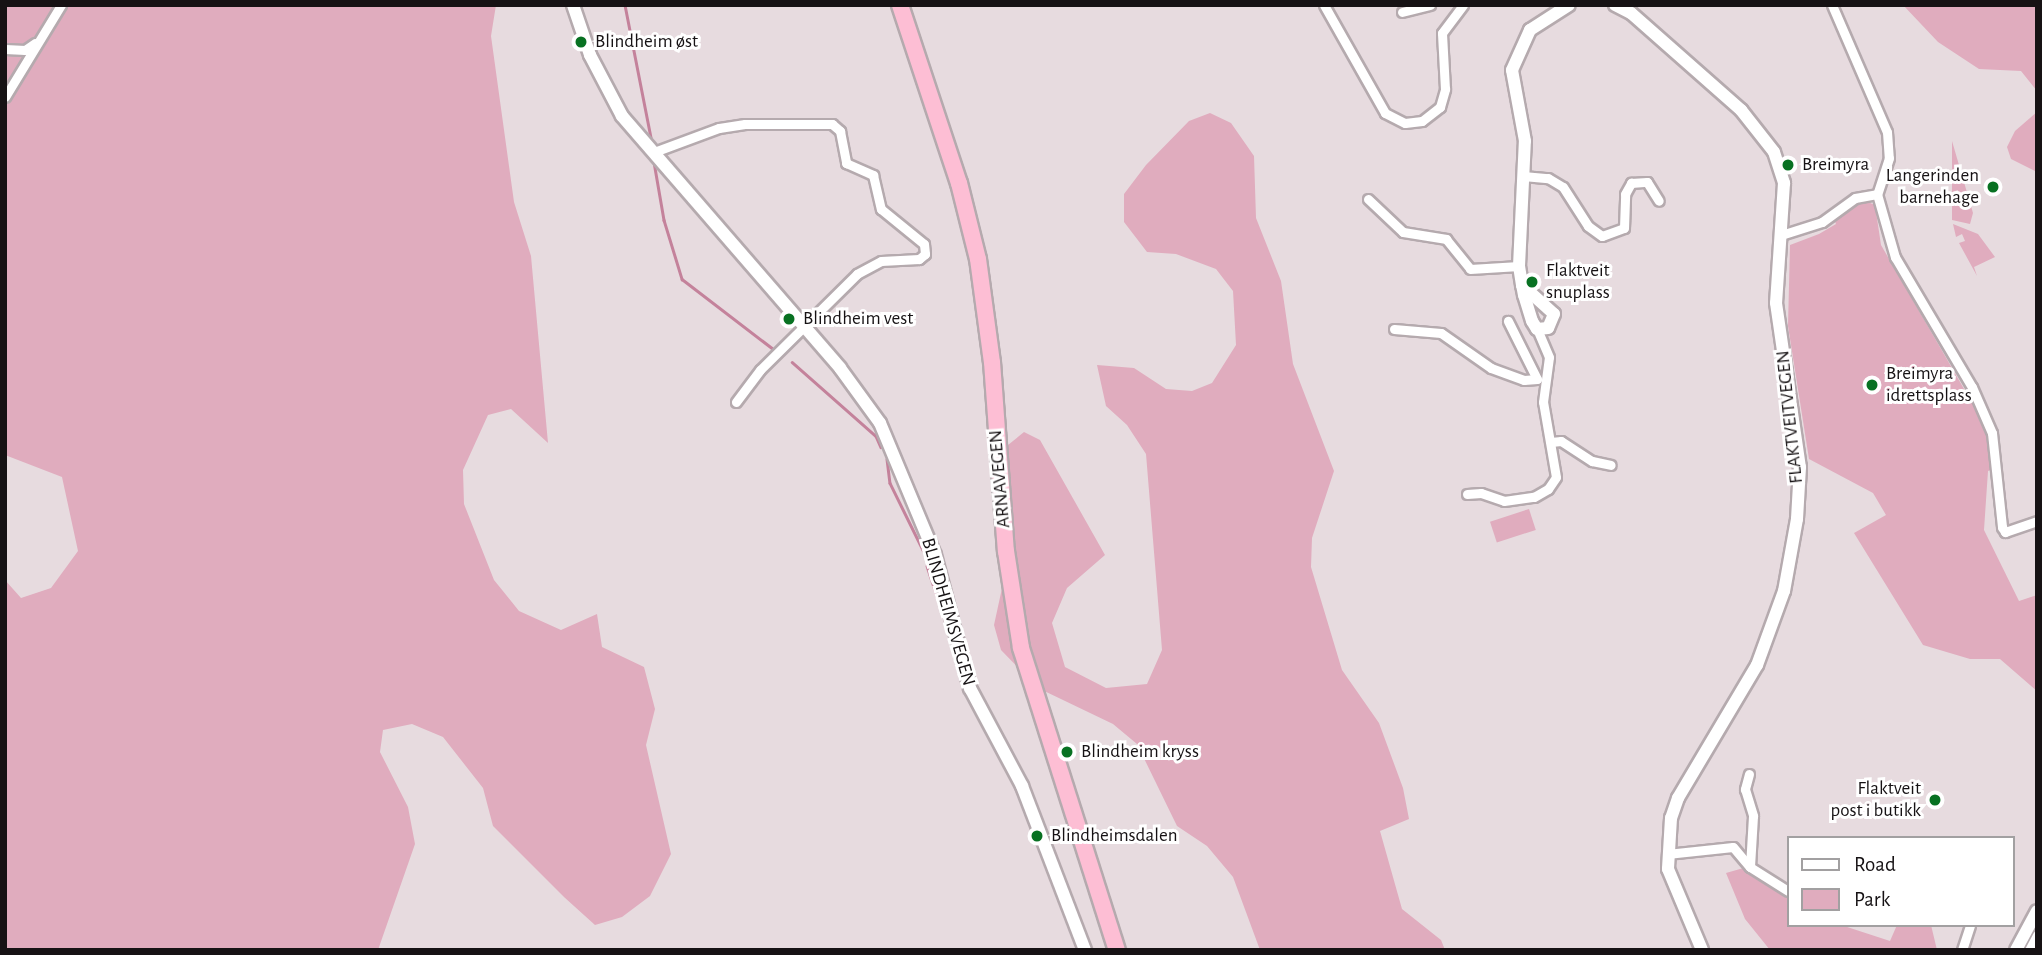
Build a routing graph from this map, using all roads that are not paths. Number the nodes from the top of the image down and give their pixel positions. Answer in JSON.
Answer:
{"nodes":[{"id":1,"x":61,"y":5,"type":"edge"},
{"id":2,"x":573,"y":5,"type":"edge"},
{"id":3,"x":900,"y":5,"type":"edge"},
{"id":4,"x":1324,"y":5,"type":"edge"},
{"id":5,"x":1430,"y":5,"type":"edge"},
{"id":6,"x":1463,"y":5,"type":"edge"},
{"id":7,"x":1569,"y":5,"type":"edge"},
{"id":8,"x":1832,"y":5,"type":"edge"},
{"id":9,"x":1620,"y":6,"type":"edge"},
{"id":10,"x":1402,"y":12,"type":"dead end"},
{"id":11,"x":36,"y":43,"type":"junction"},
{"id":12,"x":5,"y":49,"type":"edge"},
{"id":13,"x":5,"y":97,"type":"edge"},
{"id":14,"x":654,"y":152,"type":"junction"},
{"id":15,"x":1523,"y":176,"type":"junction"},
{"id":16,"x":1877,"y":194,"type":"junction"},
{"id":17,"x":1368,"y":199,"type":"dead end"},
{"id":18,"x":1659,"y":201,"type":"dead end"},
{"id":19,"x":1781,"y":235,"type":"junction"},
{"id":20,"x":1519,"y":266,"type":"junction"},
{"id":21,"x":1522,"y":285,"type":"junction"},
{"id":22,"x":1508,"y":321,"type":"dead end"},
{"id":23,"x":804,"y":326,"type":"junction"},
{"id":24,"x":1394,"y":329,"type":"dead end"},
{"id":25,"x":1537,"y":329,"type":"junction"},
{"id":26,"x":1541,"y":379,"type":"junction"},
{"id":27,"x":736,"y":402,"type":"dead end"},
{"id":28,"x":1552,"y":442,"type":"junction"},
{"id":29,"x":1611,"y":465,"type":"dead end"},
{"id":30,"x":1467,"y":494,"type":"dead end"},
{"id":31,"x":2037,"y":521,"type":"edge"},
{"id":32,"x":1749,"y":774,"type":"dead end"},
{"id":33,"x":1667,"y":854,"type":"junction"},
{"id":34,"x":1750,"y":867,"type":"junction"},
{"id":35,"x":1786,"y":890,"type":"edge"},
{"id":36,"x":2037,"y":911,"type":"edge"},
{"id":37,"x":1969,"y":927,"type":"edge"},
{"id":38,"x":2037,"y":935,"type":"edge"},
{"id":39,"x":1084,"y":950,"type":"edge"},
{"id":40,"x":1117,"y":950,"type":"edge"},
{"id":41,"x":1702,"y":950,"type":"edge"},
{"id":42,"x":1962,"y":950,"type":"edge"},
{"id":43,"x":2016,"y":950,"type":"edge"},
{"id":44,"x":2029,"y":950,"type":"edge"}],
"edges":[{"from":1,"to":11,"type":"street"},
{"from":2,"to":14,"type":"main road","name":"BLINDHEIMSVEGEN"},
{"from":3,"to":40,"type":"highway","name":"ARNAVEGEN"},
{"from":4,"to":6,"type":"street"},
{"from":5,"to":10,"type":"street"},
{"from":7,"to":15,"type":"main road"},
{"from":8,"to":16,"type":"street"},
{"from":9,"to":19,"type":"main road","name":"FLAKTVEITVEGEN"},
{"from":11,"to":12,"type":"street"},
{"from":11,"to":13,"type":"street"},
{"from":14,"to":23,"type":"main road","name":"BLINDHEIMSVEGEN"},
{"from":14,"to":23,"type":"street"},
{"from":15,"to":18,"type":"street"},
{"from":15,"to":20,"type":"main road"},
{"from":16,"to":19,"type":"street"},
{"from":16,"to":31,"type":"street"},
{"from":17,"to":20,"type":"street"},
{"from":19,"to":33,"type":"main road","name":"FLAKTVEITVEGEN"},
{"from":20,"to":21,"type":"main road"},
{"from":21,"to":25,"type":"main road"},
{"from":21,"to":25,"type":"main road"},
{"from":22,"to":26,"type":"street"},
{"from":23,"to":27,"type":"street"},
{"from":23,"to":39,"type":"main road","name":"BLINDHEIMSVEGEN"},
{"from":24,"to":26,"type":"street"},
{"from":25,"to":26,"type":"street"},
{"from":26,"to":28,"type":"street"},
{"from":28,"to":29,"type":"street"},
{"from":28,"to":30,"type":"street"},
{"from":32,"to":34,"type":"street"},
{"from":33,"to":34,"type":"street"},
{"from":33,"to":41,"type":"main road","name":"FLAKTVEITVEGEN"},
{"from":34,"to":35,"type":"street"},
{"from":36,"to":43,"type":"main road"},
{"from":37,"to":42,"type":"street"},
{"from":38,"to":44,"type":"street"}]}
